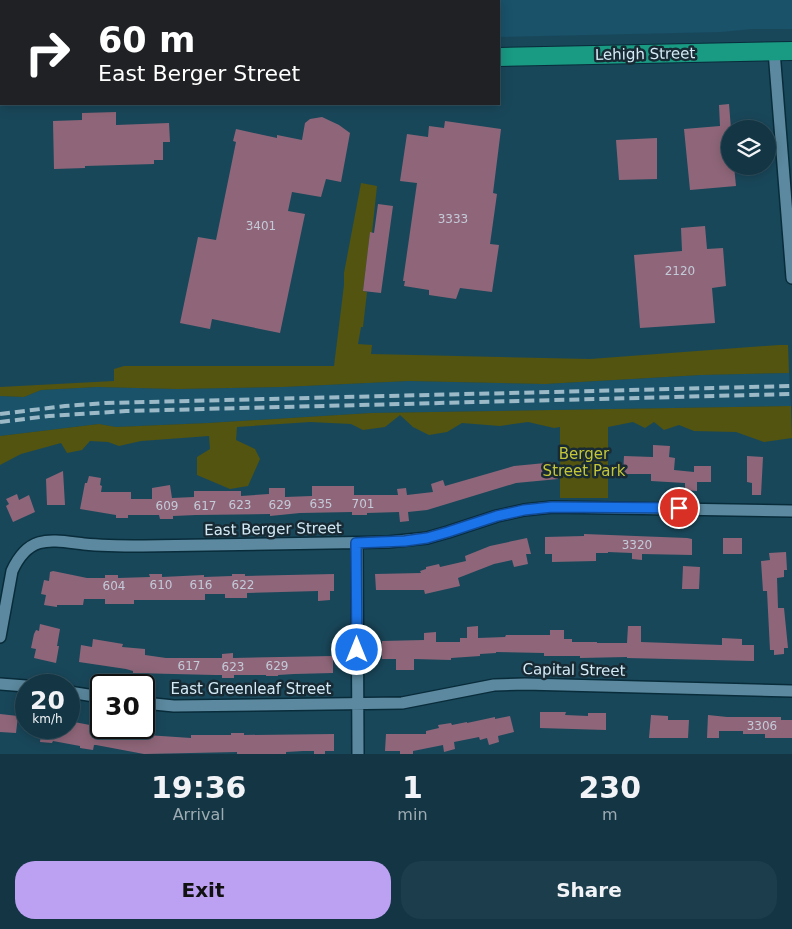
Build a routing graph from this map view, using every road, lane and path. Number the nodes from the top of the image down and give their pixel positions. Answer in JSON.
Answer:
{"nodes":[{"id":1,"x":774,"y":51,"type":"junction"},
{"id":2,"x":792,"y":51,"type":"edge"},
{"id":3,"x":500,"y":57,"type":"edge"},
{"id":4,"x":792,"y":278,"type":"edge"},
{"id":5,"x":792,"y":511,"type":"edge"},
{"id":6,"x":356,"y":543,"type":"junction"},
{"id":7,"x":0,"y":637,"type":"edge"},
{"id":8,"x":0,"y":684,"type":"edge"},
{"id":9,"x":15,"y":685,"type":"edge"},
{"id":10,"x":792,"y":691,"type":"edge"},
{"id":11,"x":155,"y":704,"type":"edge"},
{"id":12,"x":358,"y":704,"type":"junction"},
{"id":13,"x":358,"y":754,"type":"edge"}],
"edges":[{"from":1,"to":2,"type":"highway","name":"Lehigh Street"},
{"from":1,"to":3,"type":"highway","name":"Lehigh Street"},
{"from":1,"to":4,"type":"street"},
{"from":5,"to":6,"type":"street","name":"East Berger Street"},
{"from":6,"to":7,"type":"street","name":"East Berger Street"},
{"from":6,"to":12,"type":"street"},
{"from":8,"to":9,"type":"street"},
{"from":10,"to":12,"type":"street","name":"Capital Street"},
{"from":11,"to":12,"type":"street","name":"East Greenleaf Street"},
{"from":12,"to":13,"type":"street"}]}
